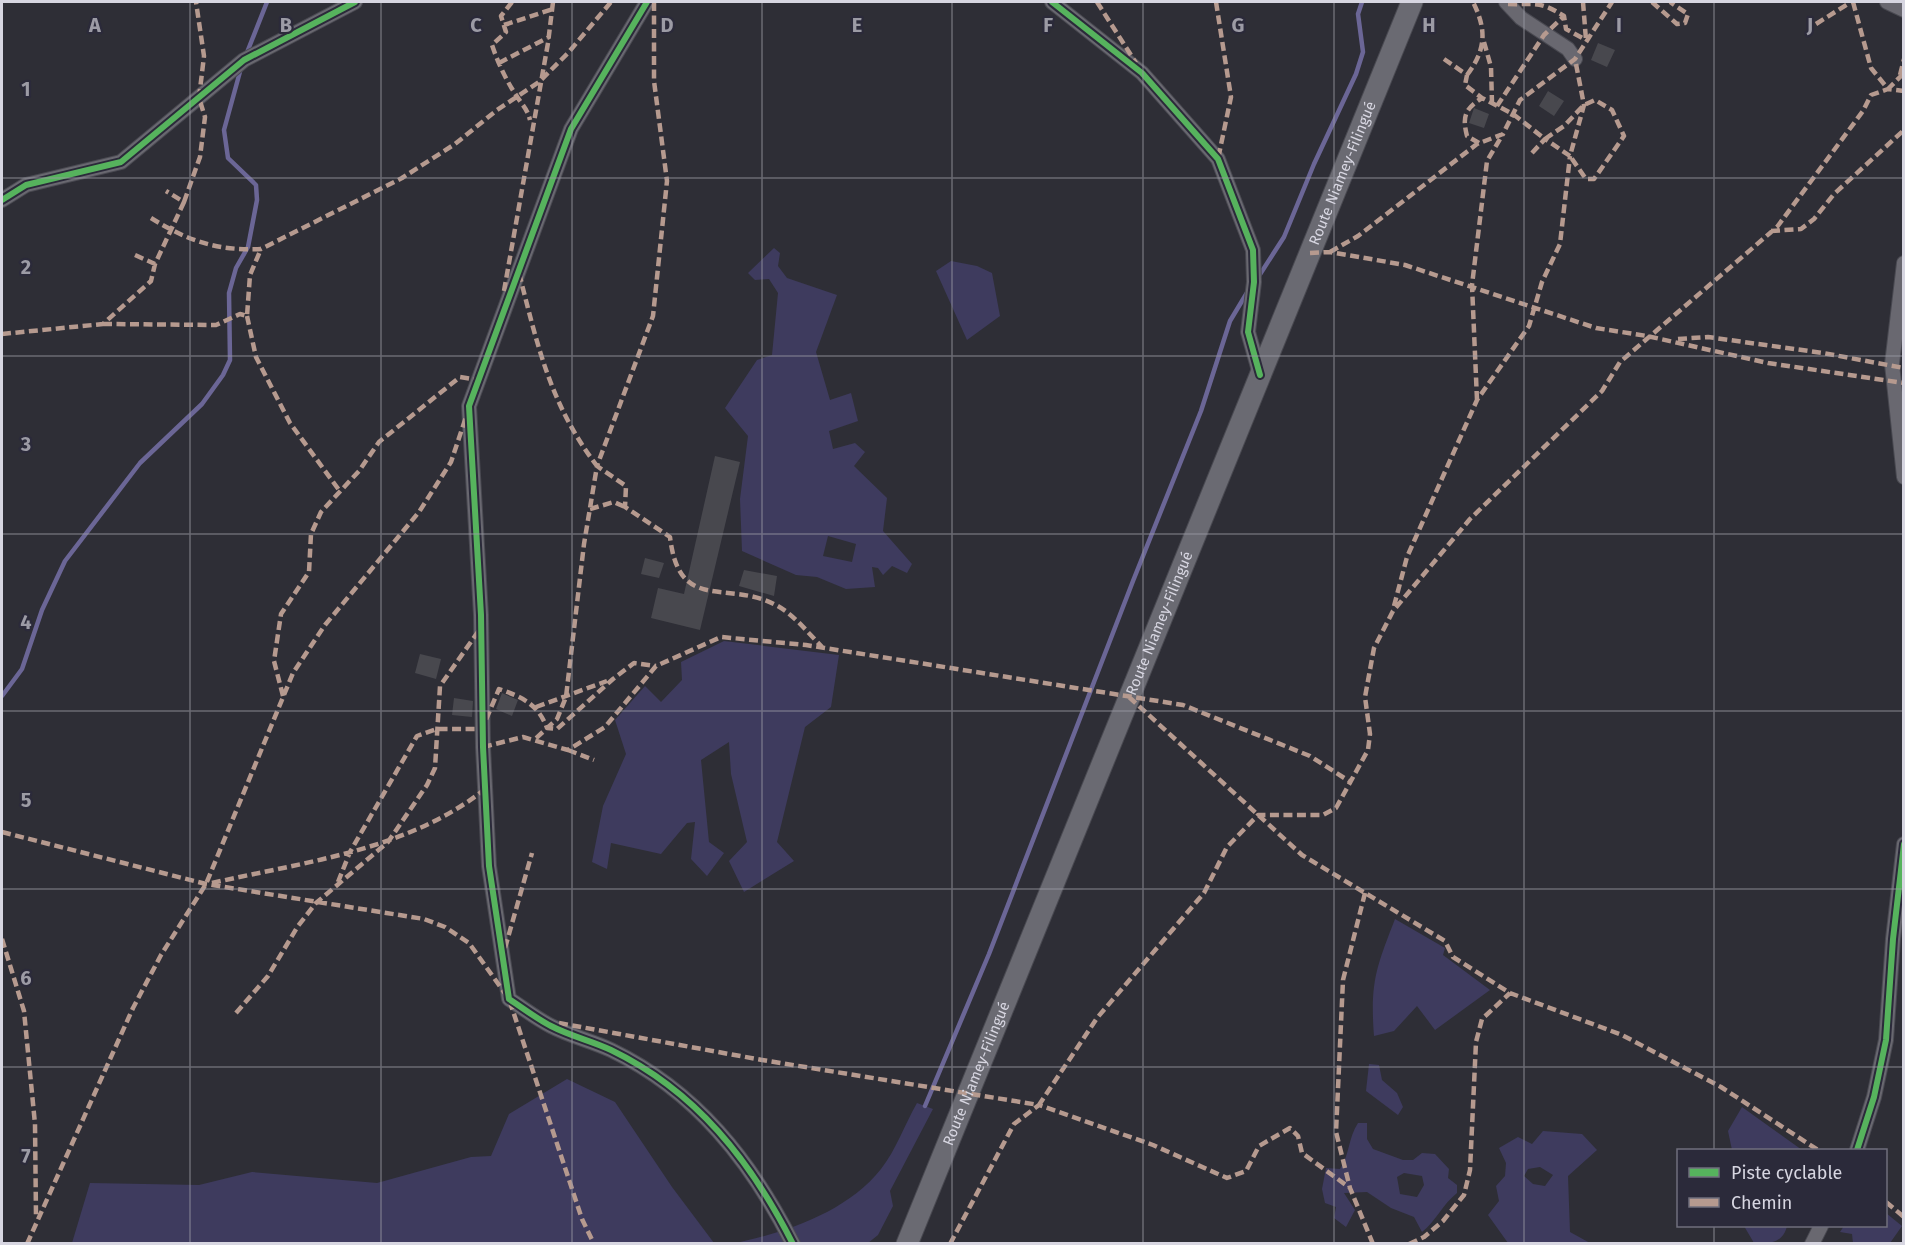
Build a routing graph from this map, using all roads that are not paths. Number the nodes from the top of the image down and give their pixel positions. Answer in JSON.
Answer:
{"nodes":[{"id":1,"x":355,"y":2,"type":"edge"},
{"id":2,"x":646,"y":2,"type":"edge"},
{"id":3,"x":1052,"y":2,"type":"edge"},
{"id":4,"x":1412,"y":2,"type":"edge"},
{"id":5,"x":1506,"y":2,"type":"edge"},
{"id":6,"x":1887,"y":2,"type":"edge"},
{"id":7,"x":1904,"y":10,"type":"edge"},
{"id":8,"x":1575,"y":59,"type":"dead end"},
{"id":9,"x":2,"y":200,"type":"edge"},
{"id":10,"x":1904,"y":263,"type":"edge"},
{"id":11,"x":1260,"y":375,"type":"junction"},
{"id":12,"x":1904,"y":477,"type":"edge"},
{"id":13,"x":1904,"y":844,"type":"edge"},
{"id":14,"x":1857,"y":1149,"type":"edge"},
{"id":15,"x":1820,"y":1227,"type":"edge"},
{"id":16,"x":793,"y":1244,"type":"edge"},
{"id":17,"x":907,"y":1244,"type":"edge"},
{"id":18,"x":1812,"y":1244,"type":"edge"}],
"edges":[{"from":1,"to":9,"type":"street"},
{"from":2,"to":16,"type":"street"},
{"from":3,"to":11,"type":"street"},
{"from":4,"to":11,"type":"main road","name":"Route Niamey-Filingué"},
{"from":5,"to":8,"type":"street"},
{"from":6,"to":7,"type":"street"},
{"from":10,"to":12,"type":"street"},
{"from":11,"to":17,"type":"main road","name":"Route Niamey-Filingué"},
{"from":13,"to":14,"type":"street"},
{"from":15,"to":18,"type":"street"}]}
